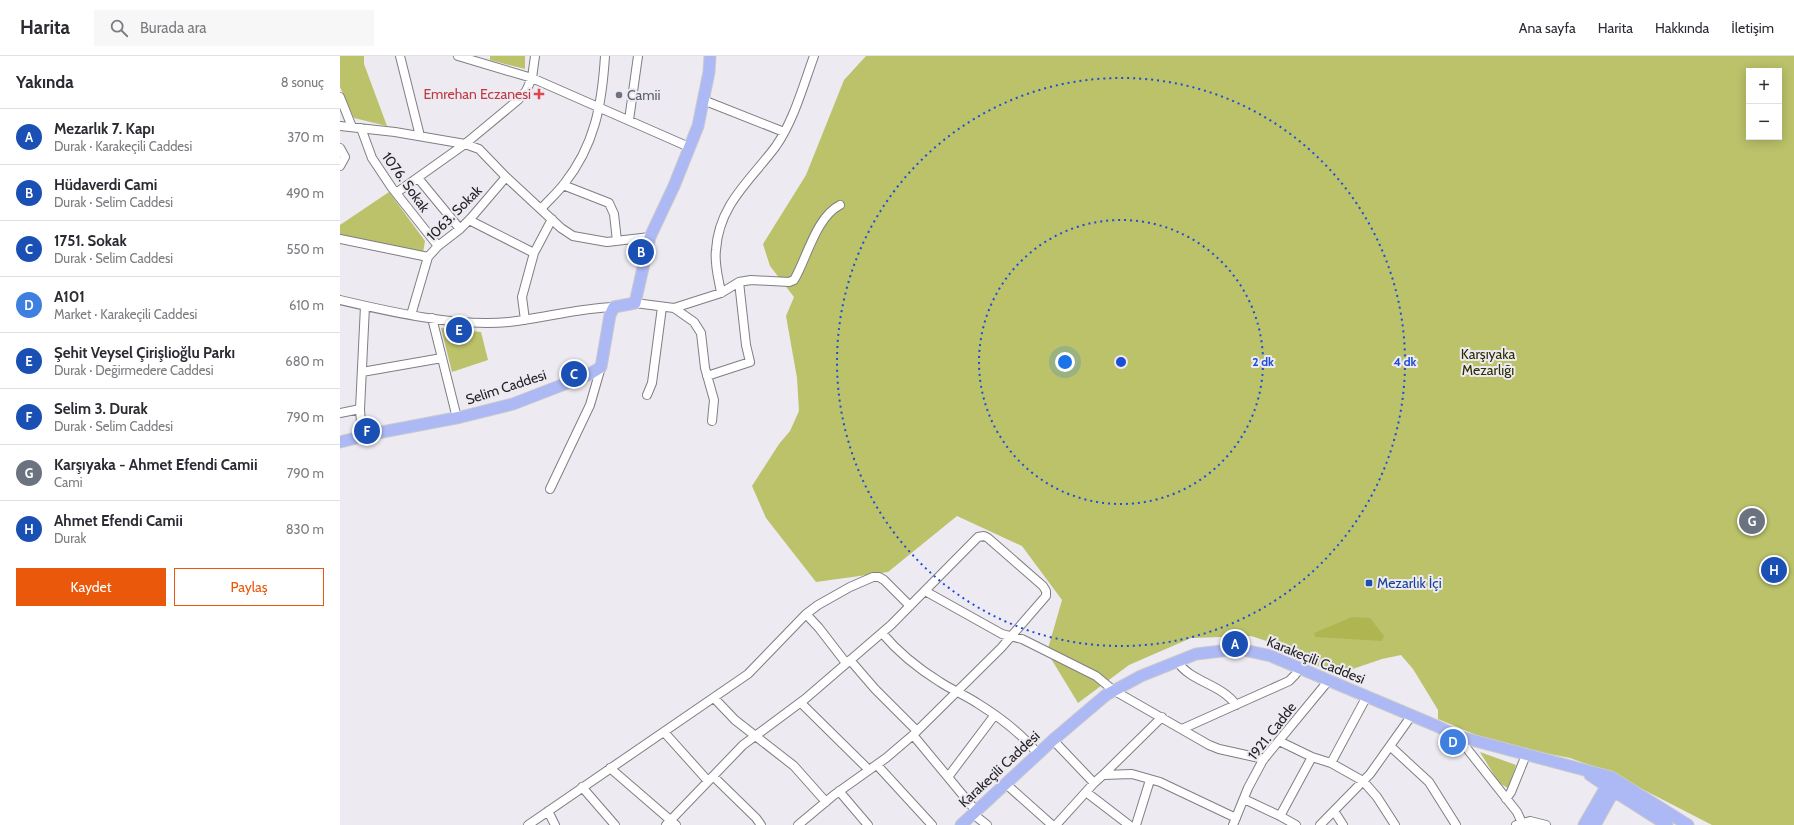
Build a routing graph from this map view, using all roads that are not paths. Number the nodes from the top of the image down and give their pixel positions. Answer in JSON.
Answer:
{"nodes":[{"id":1,"x":400,"y":56,"type":"edge"},
{"id":2,"x":458,"y":56,"type":"edge"},
{"id":3,"x":535,"y":56,"type":"edge"},
{"id":4,"x":605,"y":56,"type":"edge"},
{"id":5,"x":638,"y":56,"type":"edge"},
{"id":6,"x":710,"y":56,"type":"edge"},
{"id":7,"x":814,"y":56,"type":"edge"},
{"id":8,"x":532,"y":78,"type":"junction"},
{"id":9,"x":340,"y":97,"type":"edge"},
{"id":10,"x":703,"y":100,"type":"junction"},
{"id":11,"x":598,"y":107,"type":"junction"},
{"id":12,"x":629,"y":120,"type":"junction"},
{"id":13,"x":340,"y":126,"type":"edge"},
{"id":14,"x":357,"y":128,"type":"junction"},
{"id":15,"x":784,"y":132,"type":"junction"},
{"id":16,"x":420,"y":136,"type":"junction"},
{"id":17,"x":466,"y":144,"type":"junction"},
{"id":18,"x":689,"y":147,"type":"junction"},
{"id":19,"x":340,"y":148,"type":"edge"},
{"id":20,"x":340,"y":166,"type":"edge"},
{"id":21,"x":506,"y":177,"type":"junction"},
{"id":22,"x":418,"y":178,"type":"junction"},
{"id":23,"x":563,"y":185,"type":"junction"},
{"id":24,"x":396,"y":193,"type":"junction"},
{"id":25,"x":840,"y":205,"type":"dead end"},
{"id":26,"x":541,"y":208,"type":"junction"},
{"id":27,"x":552,"y":219,"type":"junction"},
{"id":28,"x":469,"y":220,"type":"junction"},
{"id":29,"x":460,"y":229,"type":"junction"},
{"id":30,"x":650,"y":237,"type":"junction"},
{"id":31,"x":340,"y":240,"type":"edge"},
{"id":32,"x":617,"y":241,"type":"junction"},
{"id":33,"x":438,"y":246,"type":"junction"},
{"id":34,"x":534,"y":253,"type":"junction"},
{"id":35,"x":428,"y":257,"type":"junction"},
{"id":36,"x":739,"y":282,"type":"junction"},
{"id":37,"x":721,"y":293,"type":"junction"},
{"id":38,"x":340,"y":300,"type":"edge"},
{"id":39,"x":635,"y":303,"type":"junction"},
{"id":40,"x":365,"y":306,"type":"junction"},
{"id":41,"x":614,"y":307,"type":"junction"},
{"id":42,"x":662,"y":307,"type":"junction"},
{"id":43,"x":674,"y":308,"type":"junction"},
{"id":44,"x":411,"y":315,"type":"junction"},
{"id":45,"x":432,"y":318,"type":"junction"},
{"id":46,"x":525,"y":320,"type":"junction"},
{"id":47,"x":442,"y":358,"type":"junction"},
{"id":48,"x":601,"y":367,"type":"junction"},
{"id":49,"x":362,"y":372,"type":"junction"},
{"id":50,"x":707,"y":376,"type":"junction"},
{"id":51,"x":647,"y":395,"type":"dead end"},
{"id":52,"x":360,"y":409,"type":"junction"},
{"id":53,"x":340,"y":413,"type":"edge"},
{"id":54,"x":457,"y":418,"type":"junction"},
{"id":55,"x":712,"y":421,"type":"dead end"},
{"id":56,"x":362,"y":437,"type":"junction"},
{"id":57,"x":340,"y":442,"type":"edge"},
{"id":58,"x":550,"y":489,"type":"dead end"},
{"id":59,"x":925,"y":592,"type":"junction"},
{"id":60,"x":910,"y":606,"type":"junction"},
{"id":61,"x":806,"y":614,"type":"junction"},
{"id":62,"x":882,"y":633,"type":"junction"},
{"id":63,"x":1012,"y":636,"type":"junction"},
{"id":64,"x":1177,"y":661,"type":"junction"},
{"id":65,"x":848,"y":662,"type":"junction"},
{"id":66,"x":1300,"y":668,"type":"junction"},
{"id":67,"x":1329,"y":680,"type":"junction"},
{"id":68,"x":1113,"y":690,"type":"junction"},
{"id":69,"x":957,"y":692,"type":"junction"},
{"id":70,"x":1367,"y":696,"type":"junction"},
{"id":71,"x":714,"y":698,"type":"junction"},
{"id":72,"x":801,"y":703,"type":"junction"},
{"id":73,"x":1236,"y":705,"type":"junction"},
{"id":74,"x":1412,"y":715,"type":"junction"},
{"id":75,"x":994,"y":716,"type":"junction"},
{"id":76,"x":1162,"y":717,"type":"junction"},
{"id":77,"x":1182,"y":729,"type":"junction"},
{"id":78,"x":664,"y":732,"type":"junction"},
{"id":79,"x":915,"y":733,"type":"junction"},
{"id":80,"x":1457,"y":736,"type":"junction"},
{"id":81,"x":755,"y":737,"type":"junction"},
{"id":82,"x":1053,"y":740,"type":"junction"},
{"id":83,"x":1279,"y":741,"type":"junction"},
{"id":84,"x":1390,"y":746,"type":"junction"},
{"id":85,"x":1038,"y":754,"type":"junction"},
{"id":86,"x":1526,"y":755,"type":"junction"},
{"id":87,"x":1312,"y":757,"type":"junction"},
{"id":88,"x":1264,"y":759,"type":"junction"},
{"id":89,"x":1331,"y":762,"type":"junction"},
{"id":90,"x":877,"y":765,"type":"junction"},
{"id":91,"x":610,"y":768,"type":"junction"},
{"id":92,"x":869,"y":770,"type":"junction"},
{"id":93,"x":1103,"y":775,"type":"junction"},
{"id":94,"x":948,"y":778,"type":"junction"},
{"id":95,"x":710,"y":779,"type":"junction"},
{"id":96,"x":1150,"y":780,"type":"junction"},
{"id":97,"x":1363,"y":781,"type":"junction"},
{"id":98,"x":1094,"y":783,"type":"junction"},
{"id":99,"x":1006,"y":784,"type":"junction"},
{"id":100,"x":1612,"y":784,"type":"junction"},
{"id":101,"x":582,"y":787,"type":"junction"},
{"id":102,"x":839,"y":791,"type":"junction"},
{"id":103,"x":1086,"y":792,"type":"junction"},
{"id":104,"x":1244,"y":799,"type":"junction"},
{"id":105,"x":1506,"y":799,"type":"junction"},
{"id":106,"x":826,"y":802,"type":"junction"},
{"id":107,"x":548,"y":811,"type":"junction"},
{"id":108,"x":1334,"y":812,"type":"junction"},
{"id":109,"x":974,"y":813,"type":"junction"},
{"id":110,"x":1280,"y":816,"type":"junction"},
{"id":111,"x":1234,"y":821,"type":"edge"},
{"id":112,"x":671,"y":824,"type":"edge"},
{"id":113,"x":1521,"y":824,"type":"edge"},
{"id":114,"x":528,"y":825,"type":"edge"},
{"id":115,"x":555,"y":825,"type":"edge"},
{"id":116,"x":615,"y":825,"type":"edge"},
{"id":117,"x":761,"y":825,"type":"edge"},
{"id":118,"x":798,"y":825,"type":"edge"},
{"id":119,"x":868,"y":825,"type":"edge"},
{"id":120,"x":932,"y":825,"type":"edge"},
{"id":121,"x":961,"y":825,"type":"edge"},
{"id":122,"x":987,"y":825,"type":"edge"},
{"id":123,"x":1052,"y":825,"type":"edge"},
{"id":124,"x":1056,"y":825,"type":"edge"},
{"id":125,"x":1129,"y":825,"type":"edge"},
{"id":126,"x":1136,"y":825,"type":"edge"},
{"id":127,"x":1296,"y":825,"type":"edge"},
{"id":128,"x":1320,"y":825,"type":"edge"},
{"id":129,"x":1343,"y":825,"type":"edge"},
{"id":130,"x":1395,"y":825,"type":"edge"},
{"id":131,"x":1456,"y":825,"type":"edge"},
{"id":132,"x":1546,"y":825,"type":"edge"},
{"id":133,"x":1584,"y":825,"type":"edge"},
{"id":134,"x":1595,"y":825,"type":"edge"},
{"id":135,"x":1667,"y":825,"type":"edge"},
{"id":136,"x":1688,"y":825,"type":"edge"}],
"edges":[{"from":1,"to":16,"type":"street"},
{"from":2,"to":8,"type":"street"},
{"from":3,"to":8,"type":"street"},
{"from":4,"to":11,"type":"street"},
{"from":5,"to":12,"type":"street"},
{"from":6,"to":10,"type":"main road"},
{"from":7,"to":15,"type":"street"},
{"from":8,"to":11,"type":"street"},
{"from":8,"to":17,"type":"street"},
{"from":9,"to":14,"type":"street","name":"1076. Sokak"},
{"from":10,"to":15,"type":"street"},
{"from":10,"to":18,"type":"main road"},
{"from":11,"to":12,"type":"street"},
{"from":11,"to":23,"type":"street"},
{"from":12,"to":18,"type":"street"},
{"from":13,"to":14,"type":"street"},
{"from":14,"to":16,"type":"street"},
{"from":14,"to":24,"type":"street","name":"1076. Sokak"},
{"from":15,"to":37,"type":"street"},
{"from":16,"to":17,"type":"street"},
{"from":17,"to":21,"type":"street"},
{"from":17,"to":22,"type":"street"},
{"from":18,"to":30,"type":"main road"},
{"from":19,"to":20,"type":"street"},
{"from":21,"to":26,"type":"street"},
{"from":21,"to":28,"type":"street","name":"1063. Sokak"},
{"from":22,"to":24,"type":"street"},
{"from":22,"to":29,"type":"street"},
{"from":23,"to":26,"type":"street"},
{"from":23,"to":32,"type":"street"},
{"from":24,"to":33,"type":"street","name":"1076. Sokak"},
{"from":25,"to":36,"type":"street"},
{"from":26,"to":27,"type":"street"},
{"from":27,"to":32,"type":"street"},
{"from":27,"to":34,"type":"street"},
{"from":28,"to":29,"type":"street","name":"1063. Sokak"},
{"from":28,"to":34,"type":"street"},
{"from":29,"to":33,"type":"street","name":"1063. Sokak"},
{"from":30,"to":32,"type":"street"},
{"from":30,"to":39,"type":"main road"},
{"from":31,"to":35,"type":"street"},
{"from":33,"to":35,"type":"street","name":"1063. Sokak"},
{"from":34,"to":46,"type":"street"},
{"from":35,"to":44,"type":"street","name":"1063. Sokak"},
{"from":36,"to":37,"type":"street"},
{"from":36,"to":50,"type":"street"},
{"from":37,"to":43,"type":"street"},
{"from":38,"to":40,"type":"street"},
{"from":39,"to":41,"type":"main road"},
{"from":39,"to":42,"type":"street"},
{"from":40,"to":44,"type":"street"},
{"from":40,"to":49,"type":"street"},
{"from":41,"to":46,"type":"street"},
{"from":41,"to":48,"type":"main road"},
{"from":42,"to":43,"type":"street"},
{"from":42,"to":51,"type":"street"},
{"from":43,"to":50,"type":"street"},
{"from":44,"to":45,"type":"street"},
{"from":45,"to":46,"type":"street"},
{"from":45,"to":47,"type":"street"},
{"from":47,"to":49,"type":"street"},
{"from":47,"to":54,"type":"street"},
{"from":48,"to":54,"type":"main road","name":"Selim Caddesi"},
{"from":48,"to":58,"type":"street"},
{"from":49,"to":52,"type":"street"},
{"from":50,"to":55,"type":"street"},
{"from":52,"to":53,"type":"street"},
{"from":52,"to":56,"type":"street"},
{"from":54,"to":56,"type":"main road","name":"Selim Caddesi"},
{"from":56,"to":57,"type":"main road","name":"Selim Caddesi"},
{"from":59,"to":60,"type":"street"},
{"from":59,"to":63,"type":"street"},
{"from":59,"to":63,"type":"street"},
{"from":60,"to":61,"type":"street"},
{"from":60,"to":62,"type":"street"},
{"from":61,"to":65,"type":"street"},
{"from":61,"to":71,"type":"street"},
{"from":62,"to":65,"type":"street"},
{"from":62,"to":69,"type":"street"},
{"from":63,"to":68,"type":"street"},
{"from":63,"to":69,"type":"street"},
{"from":64,"to":66,"type":"main road","name":"Karakeçili Caddesi"},
{"from":64,"to":68,"type":"main road","name":"Karakeçili Caddesi"},
{"from":64,"to":73,"type":"street"},
{"from":65,"to":72,"type":"street"},
{"from":65,"to":79,"type":"street"},
{"from":66,"to":67,"type":"main road","name":"Karakeçili Caddesi"},
{"from":66,"to":73,"type":"street"},
{"from":67,"to":70,"type":"main road","name":"Karakeçili Caddesi"},
{"from":67,"to":83,"type":"street","name":"1921. Cadde"},
{"from":68,"to":76,"type":"street"},
{"from":68,"to":82,"type":"main road","name":"Karakeçili Caddesi"},
{"from":69,"to":75,"type":"street"},
{"from":69,"to":79,"type":"street"},
{"from":70,"to":74,"type":"main road","name":"Karakeçili Caddesi"},
{"from":70,"to":89,"type":"street"},
{"from":71,"to":78,"type":"street"},
{"from":71,"to":81,"type":"street"},
{"from":72,"to":81,"type":"street"},
{"from":72,"to":92,"type":"street"},
{"from":73,"to":77,"type":"street"},
{"from":74,"to":80,"type":"main road","name":"Karakeçili Caddesi"},
{"from":74,"to":84,"type":"street"},
{"from":75,"to":85,"type":"street"},
{"from":75,"to":94,"type":"street"},
{"from":76,"to":77,"type":"street"},
{"from":76,"to":93,"type":"street"},
{"from":77,"to":88,"type":"street"},
{"from":78,"to":91,"type":"street"},
{"from":78,"to":95,"type":"street"},
{"from":79,"to":90,"type":"street"},
{"from":79,"to":94,"type":"street"},
{"from":80,"to":86,"type":"main road","name":"Karakeçili Caddesi"},
{"from":80,"to":105,"type":"street"},
{"from":81,"to":95,"type":"street"},
{"from":81,"to":106,"type":"street"},
{"from":82,"to":85,"type":"main road","name":"Karakeçili Caddesi"},
{"from":82,"to":98,"type":"street"},
{"from":83,"to":87,"type":"street"},
{"from":83,"to":88,"type":"street","name":"1921. Cadde"},
{"from":84,"to":97,"type":"street"},
{"from":84,"to":131,"type":"street"},
{"from":85,"to":99,"type":"main road","name":"Karakeçili Caddesi"},
{"from":86,"to":100,"type":"main road","name":"Karakeçili Caddesi"},
{"from":86,"to":105,"type":"street"},
{"from":87,"to":89,"type":"street"},
{"from":87,"to":110,"type":"street"},
{"from":88,"to":104,"type":"street","name":"1921. Cadde"},
{"from":89,"to":97,"type":"street"},
{"from":90,"to":92,"type":"street"},
{"from":90,"to":120,"type":"street"},
{"from":91,"to":101,"type":"street"},
{"from":91,"to":112,"type":"street"},
{"from":92,"to":102,"type":"street"},
{"from":93,"to":96,"type":"street"},
{"from":93,"to":98,"type":"street"},
{"from":94,"to":109,"type":"street"},
{"from":95,"to":112,"type":"street"},
{"from":95,"to":117,"type":"street"},
{"from":96,"to":111,"type":"street"},
{"from":96,"to":126,"type":"street"},
{"from":97,"to":108,"type":"street"},
{"from":97,"to":130,"type":"street"},
{"from":98,"to":103,"type":"street"},
{"from":99,"to":109,"type":"main road","name":"Karakeçili Caddesi"},
{"from":99,"to":123,"type":"street"},
{"from":100,"to":133,"type":"main road"},
{"from":100,"to":134,"type":"main road"},
{"from":100,"to":135,"type":"main road","name":"Karakeçili Caddesi"},
{"from":100,"to":136,"type":"main road","name":"Karakeçili Caddesi"},
{"from":101,"to":107,"type":"street"},
{"from":101,"to":116,"type":"street"},
{"from":102,"to":106,"type":"street"},
{"from":102,"to":119,"type":"street"},
{"from":103,"to":124,"type":"street"},
{"from":103,"to":125,"type":"street"},
{"from":104,"to":110,"type":"street"},
{"from":104,"to":111,"type":"street","name":"1921. Cadde"},
{"from":105,"to":113,"type":"street"},
{"from":106,"to":118,"type":"street"},
{"from":107,"to":114,"type":"street"},
{"from":107,"to":115,"type":"street"},
{"from":108,"to":128,"type":"street"},
{"from":108,"to":129,"type":"street"},
{"from":109,"to":121,"type":"main road","name":"Karakeçili Caddesi"},
{"from":109,"to":122,"type":"street"},
{"from":110,"to":127,"type":"street"},
{"from":113,"to":132,"type":"street"}]}
